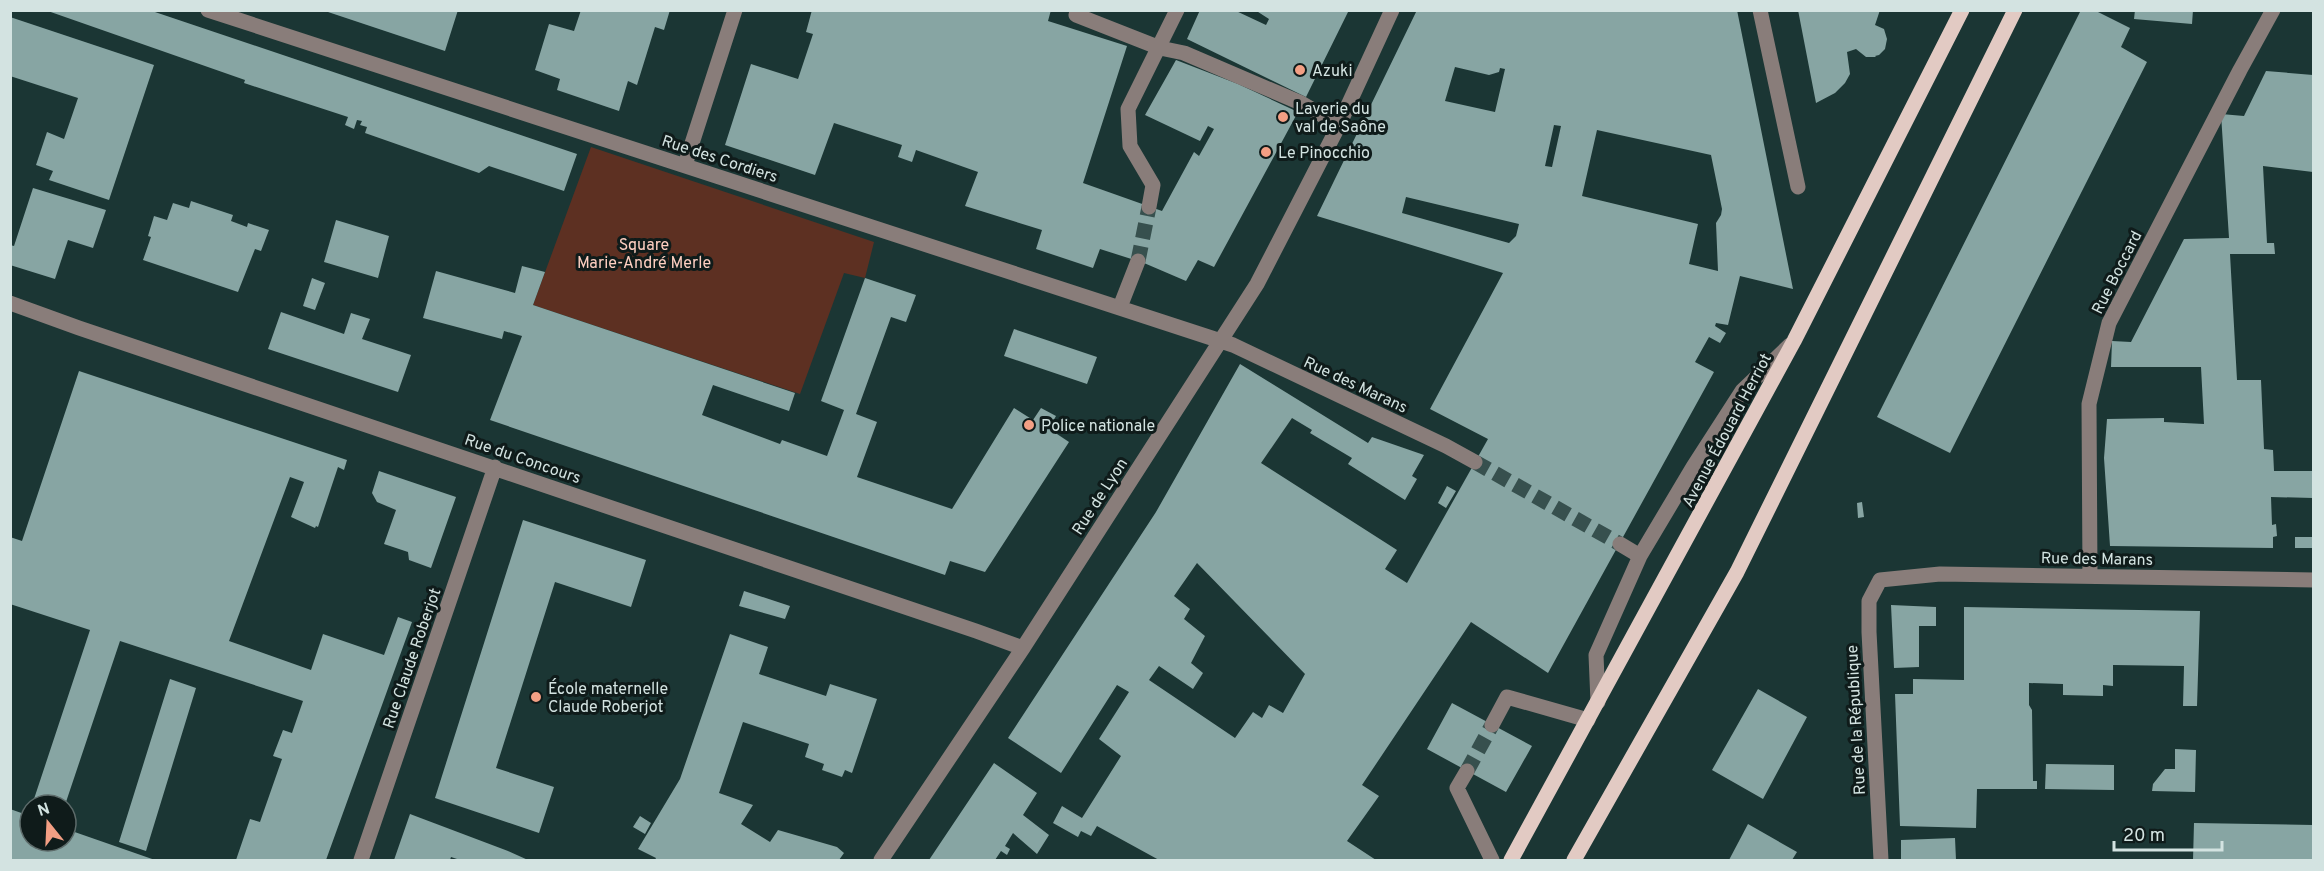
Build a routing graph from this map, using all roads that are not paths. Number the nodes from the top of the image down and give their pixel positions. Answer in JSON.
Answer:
{"nodes":[{"id":1,"x":208,"y":10,"type":"edge"},
{"id":2,"x":735,"y":10,"type":"edge"},
{"id":3,"x":1177,"y":10,"type":"edge"},
{"id":4,"x":1392,"y":10,"type":"edge"},
{"id":5,"x":1760,"y":10,"type":"edge"},
{"id":6,"x":1962,"y":10,"type":"edge"},
{"id":7,"x":2007,"y":10,"type":"edge"},
{"id":8,"x":2015,"y":10,"type":"edge"},
{"id":9,"x":2273,"y":10,"type":"edge"},
{"id":10,"x":1076,"y":15,"type":"dead end"},
{"id":11,"x":2001,"y":40,"type":"junction"},
{"id":12,"x":1160,"y":48,"type":"junction"},
{"id":13,"x":1339,"y":125,"type":"junction"},
{"id":14,"x":685,"y":165,"type":"junction"},
{"id":15,"x":1798,"y":187,"type":"dead end"},
{"id":16,"x":1149,"y":207,"type":"tunnel mouth"},
{"id":17,"x":1138,"y":261,"type":"tunnel mouth"},
{"id":18,"x":10,"y":303,"type":"edge"},
{"id":19,"x":1120,"y":307,"type":"junction"},
{"id":20,"x":1220,"y":341,"type":"junction"},
{"id":21,"x":1794,"y":341,"type":"junction"},
{"id":22,"x":1475,"y":462,"type":"tunnel mouth"},
{"id":23,"x":495,"y":467,"type":"junction"},
{"id":24,"x":1620,"y":544,"type":"tunnel mouth"},
{"id":25,"x":1641,"y":556,"type":"junction"},
{"id":26,"x":2090,"y":576,"type":"junction"},
{"id":27,"x":1880,"y":580,"type":"joint"},
{"id":28,"x":2313,"y":580,"type":"edge"},
{"id":29,"x":1023,"y":648,"type":"junction"},
{"id":30,"x":1598,"y":702,"type":"junction"},
{"id":31,"x":1588,"y":720,"type":"junction"},
{"id":32,"x":1492,"y":725,"type":"tunnel mouth"},
{"id":33,"x":1467,"y":771,"type":"tunnel mouth"},
{"id":34,"x":361,"y":861,"type":"edge"},
{"id":35,"x":881,"y":861,"type":"edge"},
{"id":36,"x":1492,"y":861,"type":"edge"},
{"id":37,"x":1511,"y":861,"type":"edge"},
{"id":38,"x":1574,"y":861,"type":"edge"},
{"id":39,"x":1881,"y":861,"type":"edge"}],
"edges":[{"from":1,"to":14,"type":"street","name":"Rue des Cordiers"},
{"from":2,"to":14,"type":"street"},
{"from":3,"to":12,"type":"street"},
{"from":4,"to":13,"type":"street","name":"Rue de Lyon"},
{"from":5,"to":15,"type":"street"},
{"from":6,"to":21,"type":"main road","name":"Avenue Édouard Herriot"},
{"from":7,"to":11,"type":"street"},
{"from":8,"to":11,"type":"main road"},
{"from":9,"to":26,"type":"street","name":"Rue Boccard"},
{"from":10,"to":12,"type":"street"},
{"from":11,"to":38,"type":"main road"},
{"from":12,"to":13,"type":"street"},
{"from":12,"to":16,"type":"street"},
{"from":13,"to":20,"type":"street","name":"Rue de Lyon"},
{"from":14,"to":19,"type":"street","name":"Rue des Cordiers"},
{"from":17,"to":19,"type":"street"},
{"from":18,"to":23,"type":"street","name":"Rue du Concours"},
{"from":19,"to":20,"type":"street","name":"Rue des Cordiers"},
{"from":20,"to":22,"type":"street","name":"Rue des Marans"},
{"from":20,"to":29,"type":"street","name":"Rue de Lyon"},
{"from":21,"to":25,"type":"street"},
{"from":21,"to":30,"type":"main road","name":"Avenue Édouard Herriot"},
{"from":23,"to":29,"type":"street","name":"Rue du Concours"},
{"from":23,"to":34,"type":"street","name":"Rue Claude Roberjot"},
{"from":24,"to":25,"type":"street"},
{"from":25,"to":30,"type":"street"},
{"from":26,"to":27,"type":"street","name":"Rue des Marans"},
{"from":26,"to":28,"type":"street","name":"Rue des Marans"},
{"from":27,"to":39,"type":"street","name":"Rue de la République"},
{"from":29,"to":35,"type":"street","name":"Rue de Lyon"},
{"from":30,"to":31,"type":"main road","name":"Avenue Édouard Herriot"},
{"from":31,"to":32,"type":"street"},
{"from":31,"to":37,"type":"main road","name":"Avenue Édouard Herriot"},
{"from":33,"to":36,"type":"street"}]}
